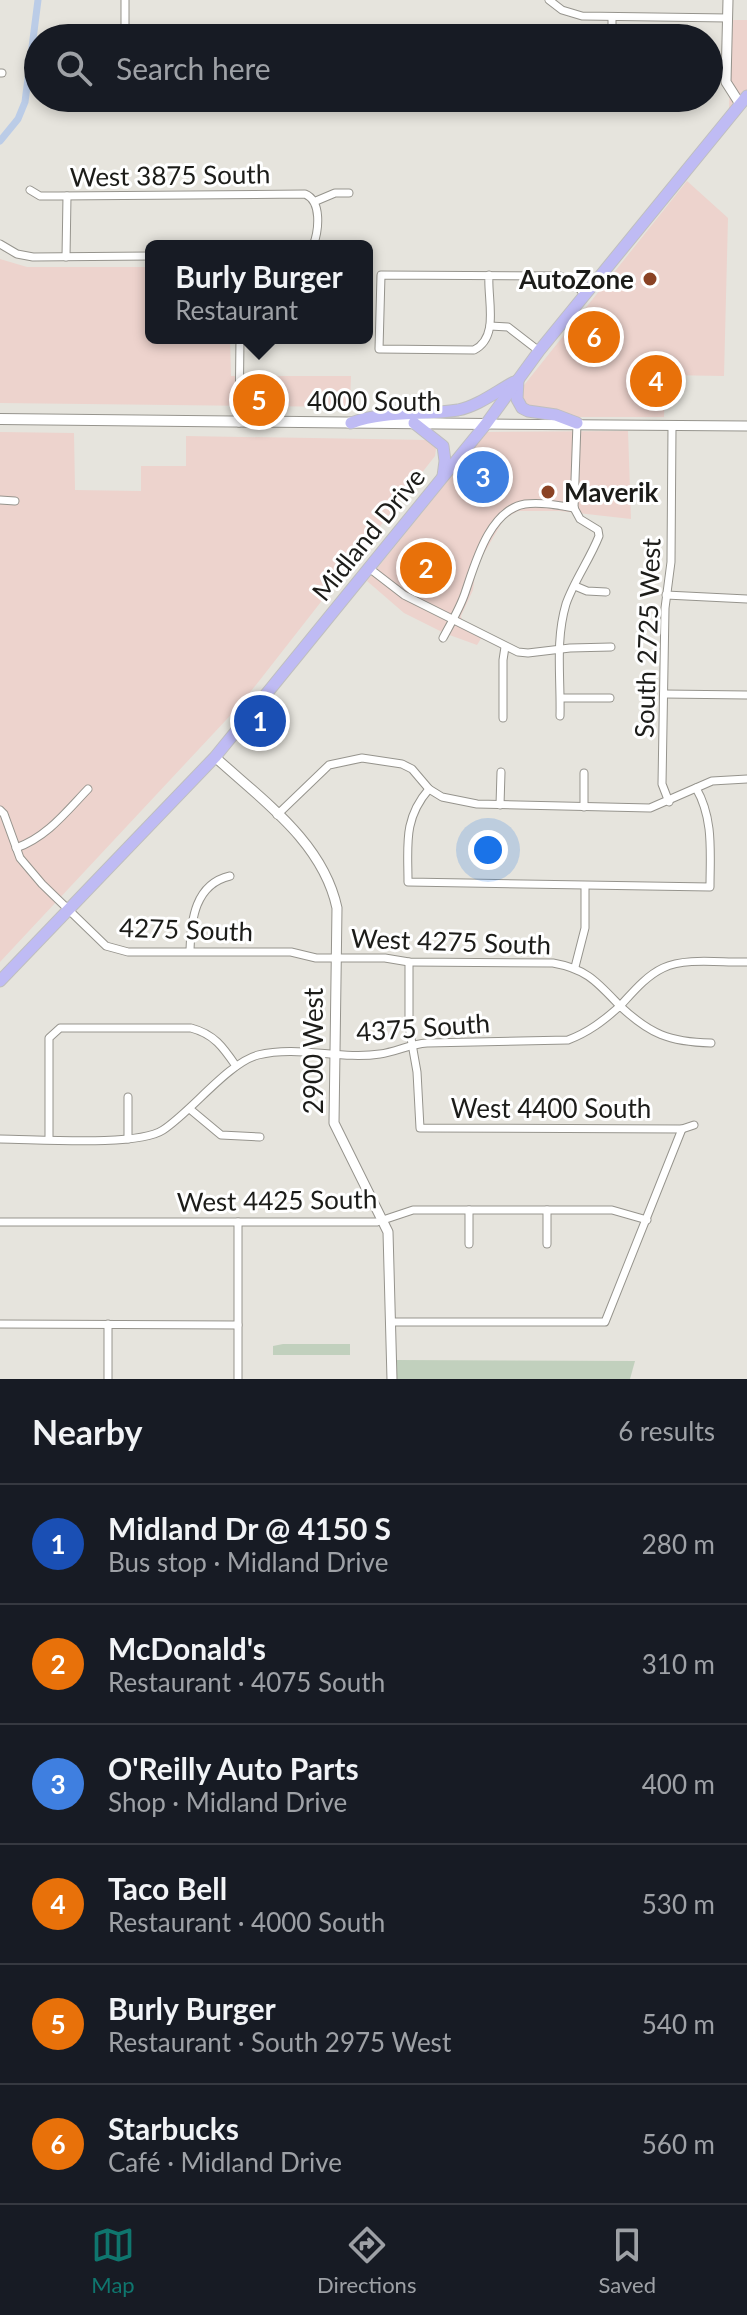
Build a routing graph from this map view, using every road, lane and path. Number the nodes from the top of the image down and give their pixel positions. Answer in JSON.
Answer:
{"nodes":[{"id":1,"x":125,"y":0,"type":"edge"},
{"id":2,"x":549,"y":0,"type":"edge"},
{"id":3,"x":728,"y":0,"type":"edge"},
{"id":4,"x":612,"y":18,"type":"junction"},
{"id":5,"x":728,"y":18,"type":"junction"},
{"id":6,"x":125,"y":24,"type":"edge"},
{"id":7,"x":612,"y":24,"type":"edge"},
{"id":8,"x":745,"y":104,"type":"edge"},
{"id":9,"x":30,"y":190,"type":"dead end"},
{"id":10,"x":349,"y":193,"type":"dead end"},
{"id":11,"x":67,"y":196,"type":"junction"},
{"id":12,"x":314,"y":198,"type":"junction"},
{"id":13,"x":315,"y":240,"type":"edge"},
{"id":14,"x":0,"y":244,"type":"edge"},
{"id":15,"x":145,"y":256,"type":"edge"},
{"id":16,"x":66,"y":257,"type":"junction"},
{"id":17,"x":489,"y":275,"type":"junction"},
{"id":18,"x":585,"y":295,"type":"junction"},
{"id":19,"x":490,"y":326,"type":"junction"},
{"id":20,"x":240,"y":344,"type":"edge"},
{"id":21,"x":539,"y":351,"type":"junction"},
{"id":22,"x":518,"y":380,"type":"junction"},
{"id":23,"x":0,"y":419,"type":"edge"},
{"id":24,"x":239,"y":423,"type":"junction"},
{"id":25,"x":351,"y":423,"type":"junction"},
{"id":26,"x":414,"y":423,"type":"junction"},
{"id":27,"x":577,"y":423,"type":"junction"},
{"id":28,"x":486,"y":424,"type":"junction"},
{"id":29,"x":747,"y":426,"type":"edge"},
{"id":30,"x":672,"y":427,"type":"junction"},
{"id":31,"x":443,"y":476,"type":"junction"},
{"id":32,"x":0,"y":500,"type":"edge"},
{"id":33,"x":15,"y":501,"type":"dead end"},
{"id":34,"x":574,"y":508,"type":"junction"},
{"id":35,"x":369,"y":568,"type":"junction"},
{"id":36,"x":575,"y":586,"type":"junction"},
{"id":37,"x":606,"y":592,"type":"dead end"},
{"id":38,"x":666,"y":595,"type":"junction"},
{"id":39,"x":747,"y":599,"type":"edge"},
{"id":40,"x":452,"y":620,"type":"junction"},
{"id":41,"x":443,"y":638,"type":"dead end"},
{"id":42,"x":505,"y":647,"type":"junction"},
{"id":43,"x":611,"y":647,"type":"dead end"},
{"id":44,"x":558,"y":649,"type":"junction"},
{"id":45,"x":664,"y":694,"type":"junction"},
{"id":46,"x":747,"y":695,"type":"edge"},
{"id":47,"x":561,"y":698,"type":"junction"},
{"id":48,"x":610,"y":698,"type":"dead end"},
{"id":49,"x":560,"y":716,"type":"dead end"},
{"id":50,"x":503,"y":718,"type":"dead end"},
{"id":51,"x":215,"y":757,"type":"junction"},
{"id":52,"x":501,"y":772,"type":"dead end"},
{"id":53,"x":584,"y":773,"type":"dead end"},
{"id":54,"x":747,"y":779,"type":"edge"},
{"id":55,"x":696,"y":788,"type":"junction"},
{"id":56,"x":88,"y":789,"type":"dead end"},
{"id":57,"x":429,"y":789,"type":"junction"},
{"id":58,"x":669,"y":802,"type":"junction"},
{"id":59,"x":500,"y":805,"type":"junction"},
{"id":60,"x":584,"y":807,"type":"junction"},
{"id":61,"x":0,"y":810,"type":"edge"},
{"id":62,"x":277,"y":815,"type":"junction"},
{"id":63,"x":16,"y":848,"type":"junction"},
{"id":64,"x":230,"y":876,"type":"dead end"},
{"id":65,"x":585,"y":886,"type":"junction"},
{"id":66,"x":69,"y":910,"type":"junction"},
{"id":67,"x":190,"y":950,"type":"junction"},
{"id":68,"x":316,"y":958,"type":"joint"},
{"id":69,"x":335,"y":958,"type":"junction"},
{"id":70,"x":409,"y":962,"type":"junction"},
{"id":71,"x":747,"y":962,"type":"edge"},
{"id":72,"x":575,"y":967,"type":"junction"},
{"id":73,"x":0,"y":981,"type":"edge"},
{"id":74,"x":620,"y":1006,"type":"junction"},
{"id":75,"x":711,"y":1043,"type":"dead end"},
{"id":76,"x":410,"y":1044,"type":"junction"},
{"id":77,"x":334,"y":1053,"type":"junction"},
{"id":78,"x":236,"y":1066,"type":"junction"},
{"id":79,"x":128,"y":1097,"type":"dead end"},
{"id":80,"x":191,"y":1110,"type":"junction"},
{"id":81,"x":694,"y":1125,"type":"dead end"},
{"id":82,"x":682,"y":1129,"type":"junction"},
{"id":83,"x":260,"y":1137,"type":"dead end"},
{"id":84,"x":0,"y":1139,"type":"edge"},
{"id":85,"x":49,"y":1139,"type":"junction"},
{"id":86,"x":128,"y":1139,"type":"junction"},
{"id":87,"x":469,"y":1210,"type":"junction"},
{"id":88,"x":547,"y":1210,"type":"junction"},
{"id":89,"x":647,"y":1220,"type":"junction"},
{"id":90,"x":384,"y":1221,"type":"junction"},
{"id":91,"x":0,"y":1222,"type":"edge"},
{"id":92,"x":238,"y":1222,"type":"junction"},
{"id":93,"x":469,"y":1244,"type":"dead end"},
{"id":94,"x":547,"y":1244,"type":"dead end"},
{"id":95,"x":390,"y":1322,"type":"junction"},
{"id":96,"x":0,"y":1324,"type":"edge"},
{"id":97,"x":108,"y":1324,"type":"junction"},
{"id":98,"x":238,"y":1325,"type":"junction"},
{"id":99,"x":108,"y":1379,"type":"edge"},
{"id":100,"x":238,"y":1379,"type":"edge"},
{"id":101,"x":392,"y":1379,"type":"edge"}],
"edges":[{"from":1,"to":6,"type":"street"},
{"from":2,"to":4,"type":"street"},
{"from":3,"to":5,"type":"street"},
{"from":4,"to":5,"type":"street"},
{"from":4,"to":7,"type":"street"},
{"from":5,"to":8,"type":"street"},
{"from":8,"to":18,"type":"main road","name":"Midland Drive"},
{"from":9,"to":11,"type":"street","name":"West 3875 South"},
{"from":10,"to":12,"type":"street","name":"West 3875 South"},
{"from":11,"to":12,"type":"street","name":"West 3875 South"},
{"from":11,"to":16,"type":"street"},
{"from":12,"to":13,"type":"street"},
{"from":14,"to":16,"type":"street"},
{"from":15,"to":16,"type":"street"},
{"from":17,"to":18,"type":"street"},
{"from":17,"to":19,"type":"street"},
{"from":17,"to":19,"type":"street"},
{"from":18,"to":21,"type":"main road","name":"Midland Drive"},
{"from":19,"to":21,"type":"street"},
{"from":20,"to":24,"type":"street"},
{"from":21,"to":22,"type":"main road","name":"Midland Drive"},
{"from":22,"to":25,"type":"main road"},
{"from":22,"to":27,"type":"main road"},
{"from":22,"to":28,"type":"main road","name":"Midland Drive"},
{"from":23,"to":24,"type":"main road","name":"4000 South"},
{"from":24,"to":25,"type":"main road","name":"4000 South"},
{"from":25,"to":26,"type":"main road","name":"4000 South"},
{"from":26,"to":28,"type":"main road","name":"4000 South"},
{"from":26,"to":31,"type":"main road"},
{"from":27,"to":28,"type":"street","name":"4000 South"},
{"from":27,"to":30,"type":"street","name":"4000 South"},
{"from":27,"to":34,"type":"street"},
{"from":28,"to":31,"type":"main road","name":"Midland Drive"},
{"from":29,"to":30,"type":"street","name":"4000 South"},
{"from":30,"to":38,"type":"street","name":"South 2725 West"},
{"from":31,"to":35,"type":"main road","name":"Midland Drive"},
{"from":32,"to":33,"type":"street"},
{"from":34,"to":36,"type":"street"},
{"from":34,"to":40,"type":"street"},
{"from":35,"to":40,"type":"street"},
{"from":35,"to":51,"type":"main road","name":"Midland Drive"},
{"from":36,"to":37,"type":"street"},
{"from":36,"to":44,"type":"street"},
{"from":38,"to":39,"type":"street"},
{"from":38,"to":45,"type":"street","name":"South 2725 West"},
{"from":40,"to":41,"type":"street"},
{"from":40,"to":42,"type":"street"},
{"from":42,"to":44,"type":"street"},
{"from":42,"to":50,"type":"street"},
{"from":43,"to":44,"type":"street"},
{"from":44,"to":47,"type":"street"},
{"from":45,"to":46,"type":"street"},
{"from":45,"to":58,"type":"street","name":"South 2725 West"},
{"from":47,"to":48,"type":"street"},
{"from":47,"to":49,"type":"street"},
{"from":51,"to":62,"type":"street","name":"2900 West"},
{"from":51,"to":66,"type":"main road","name":"Midland Drive"},
{"from":52,"to":59,"type":"street"},
{"from":53,"to":60,"type":"street"},
{"from":54,"to":55,"type":"street"},
{"from":55,"to":58,"type":"street"},
{"from":55,"to":65,"type":"street"},
{"from":56,"to":63,"type":"street"},
{"from":57,"to":59,"type":"street"},
{"from":57,"to":62,"type":"street"},
{"from":57,"to":65,"type":"street"},
{"from":58,"to":60,"type":"street"},
{"from":59,"to":60,"type":"street"},
{"from":61,"to":63,"type":"street","name":"4275 South"},
{"from":62,"to":69,"type":"street","name":"2900 West"},
{"from":63,"to":66,"type":"street","name":"4275 South"},
{"from":64,"to":67,"type":"street"},
{"from":65,"to":72,"type":"street"},
{"from":66,"to":67,"type":"street","name":"4275 South"},
{"from":66,"to":73,"type":"main road","name":"Midland Drive"},
{"from":67,"to":68,"type":"street","name":"4275 South"},
{"from":68,"to":69,"type":"street","name":"West 4275 South"},
{"from":69,"to":70,"type":"street","name":"West 4275 South"},
{"from":69,"to":77,"type":"street","name":"2900 West"},
{"from":70,"to":72,"type":"street","name":"West 4275 South"},
{"from":70,"to":76,"type":"street"},
{"from":71,"to":74,"type":"street"},
{"from":72,"to":74,"type":"street","name":"West 4275 South"},
{"from":74,"to":75,"type":"street"},
{"from":74,"to":76,"type":"street","name":"4375 South"},
{"from":76,"to":77,"type":"street","name":"4375 South"},
{"from":76,"to":82,"type":"street","name":"West 4400 South"},
{"from":77,"to":78,"type":"street","name":"4375 South"},
{"from":77,"to":90,"type":"street","name":"2900 West"},
{"from":78,"to":80,"type":"street","name":"4375 South"},
{"from":78,"to":85,"type":"street"},
{"from":79,"to":86,"type":"street"},
{"from":80,"to":83,"type":"street"},
{"from":80,"to":86,"type":"street","name":"4375 South"},
{"from":81,"to":82,"type":"street","name":"West 4400 South"},
{"from":82,"to":89,"type":"street"},
{"from":84,"to":85,"type":"street","name":"4375 South"},
{"from":85,"to":86,"type":"street","name":"4375 South"},
{"from":87,"to":88,"type":"street","name":"West 4425 South"},
{"from":87,"to":90,"type":"street","name":"West 4425 South"},
{"from":87,"to":93,"type":"street"},
{"from":88,"to":89,"type":"street","name":"West 4425 South"},
{"from":88,"to":94,"type":"street"},
{"from":89,"to":95,"type":"street"},
{"from":90,"to":92,"type":"street","name":"West 4425 South"},
{"from":90,"to":95,"type":"street","name":"2900 West"},
{"from":91,"to":92,"type":"street","name":"West 4425 South"},
{"from":92,"to":98,"type":"street"},
{"from":95,"to":101,"type":"street","name":"2900 West"},
{"from":96,"to":97,"type":"street"},
{"from":97,"to":98,"type":"street"},
{"from":97,"to":99,"type":"street"},
{"from":98,"to":100,"type":"street"}]}
